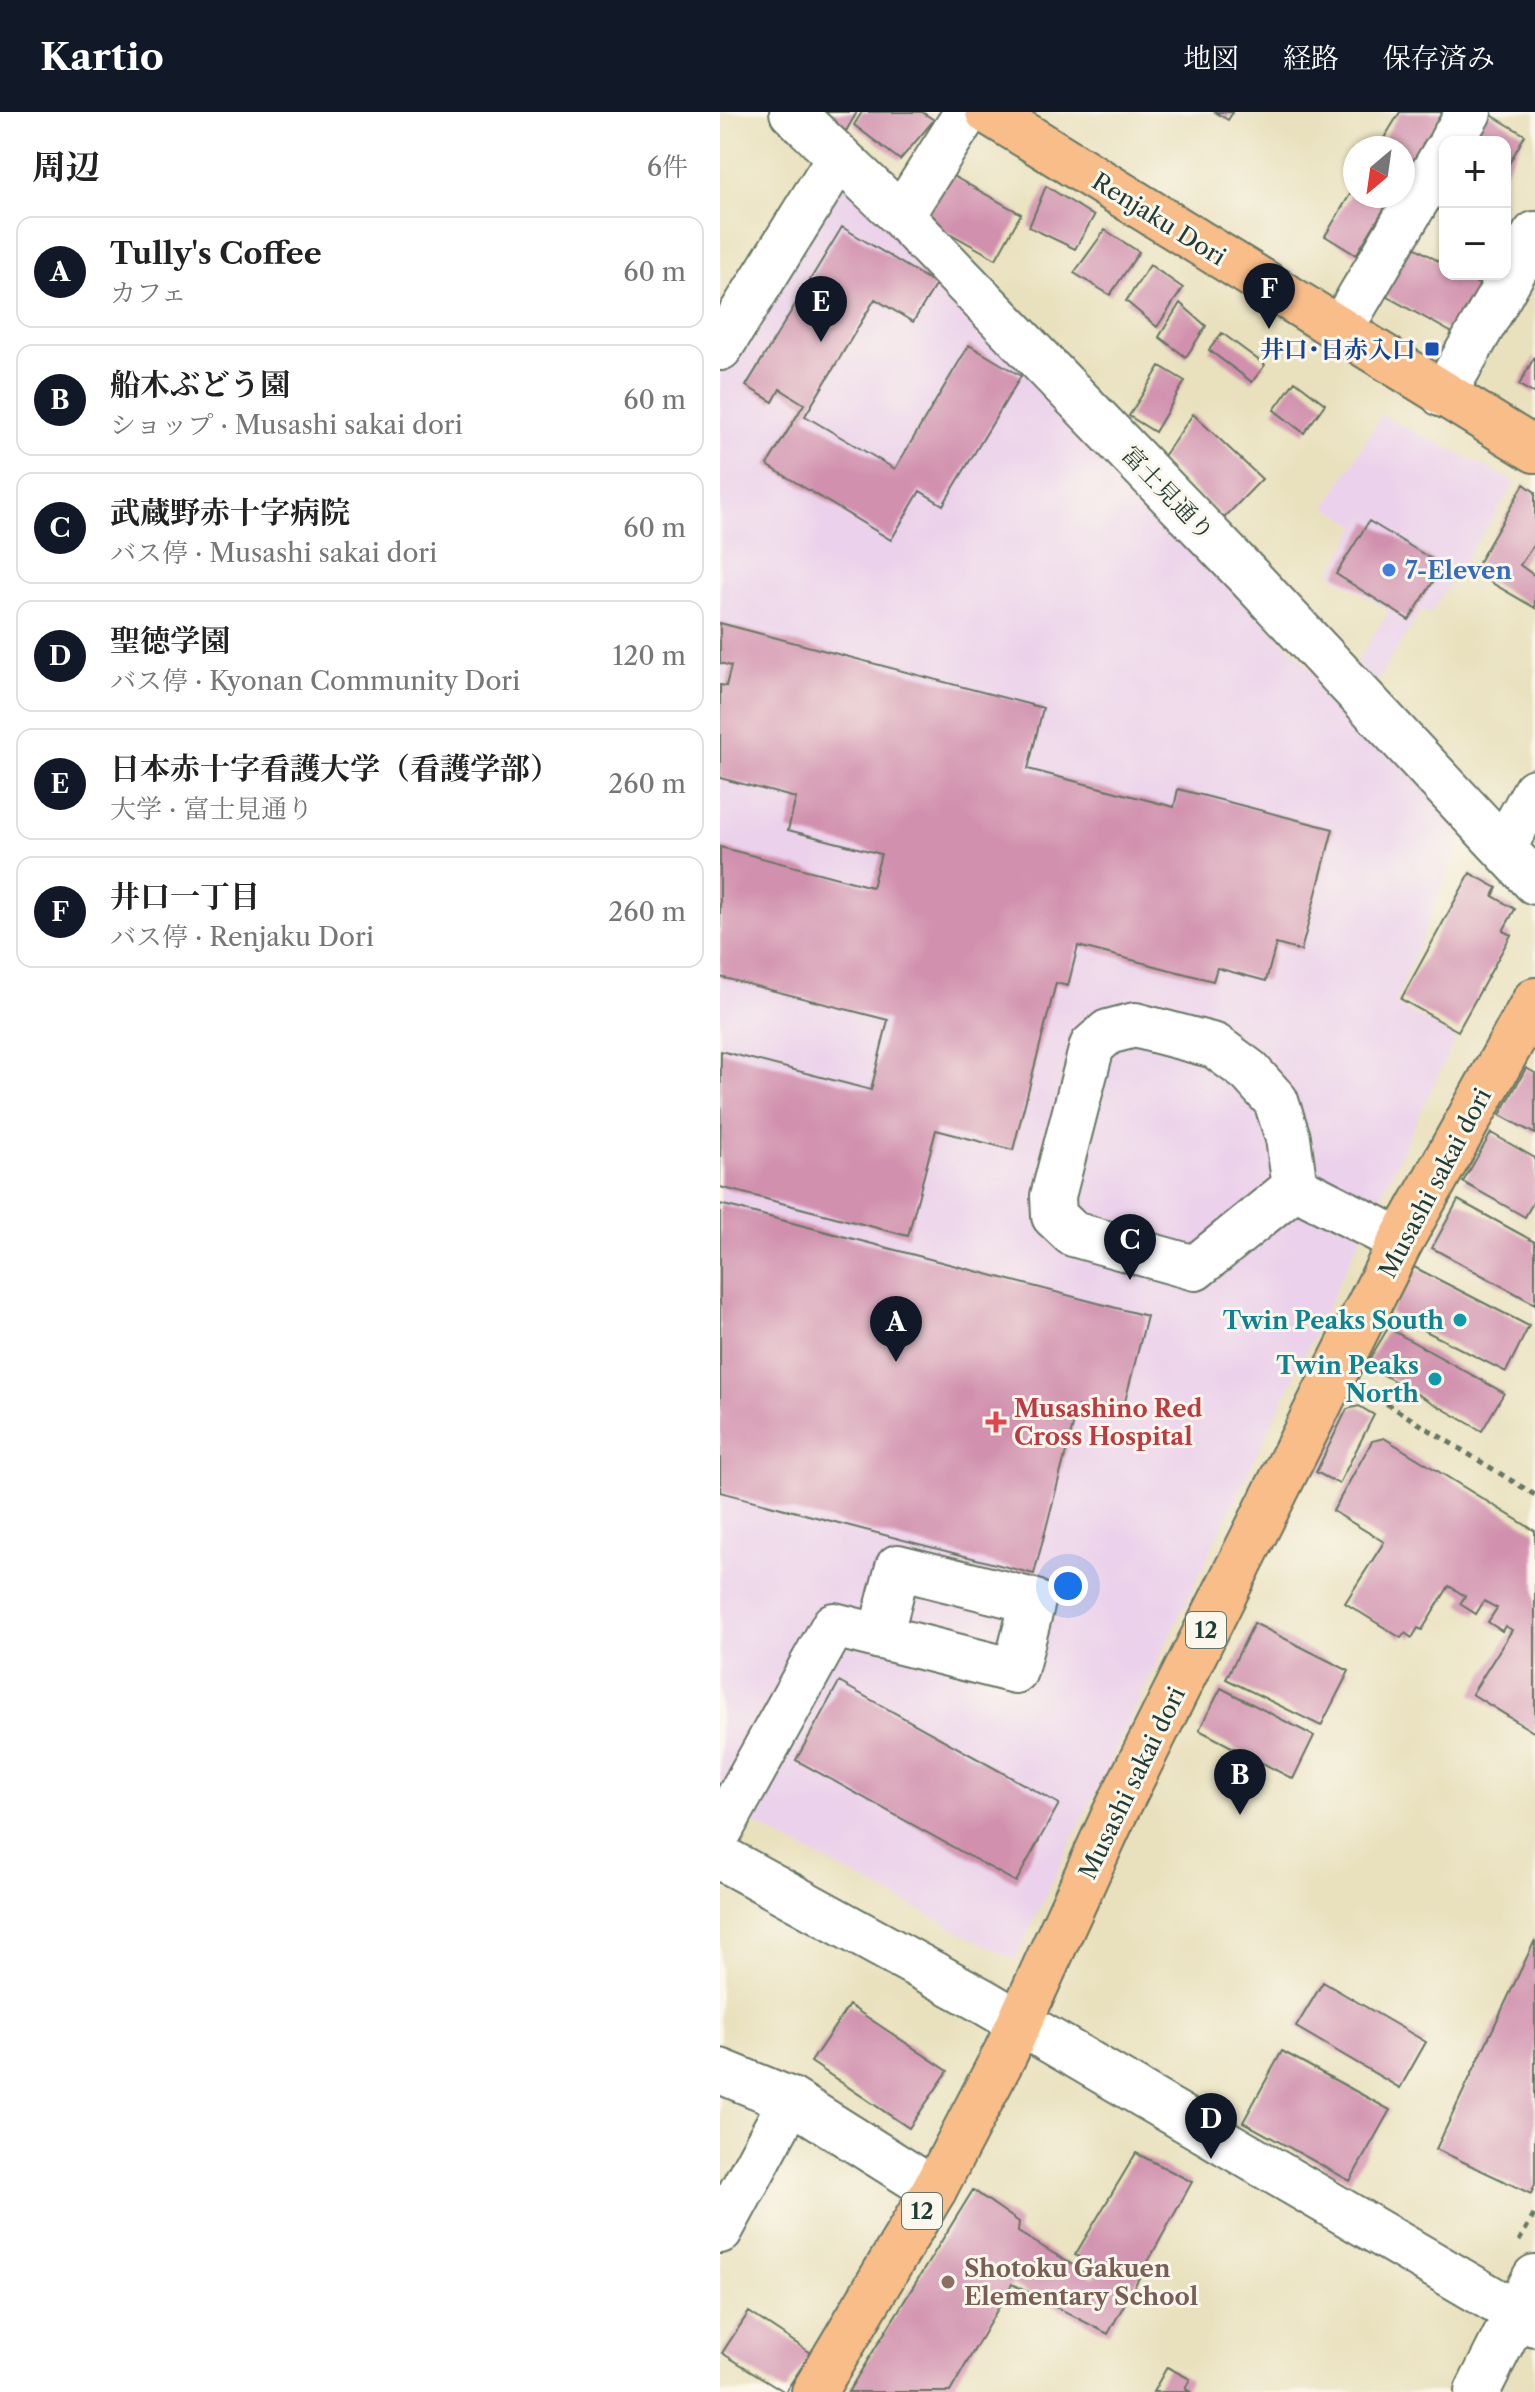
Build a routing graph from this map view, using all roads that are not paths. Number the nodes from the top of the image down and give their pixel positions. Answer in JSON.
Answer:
{"nodes":[{"id":1,"x":792,"y":112,"type":"edge"},
{"id":2,"x":967,"y":112,"type":"edge"},
{"id":3,"x":988,"y":112,"type":"edge"},
{"id":4,"x":1469,"y":112,"type":"edge"},
{"id":5,"x":1455,"y":136,"type":"edge"},
{"id":6,"x":839,"y":157,"type":"junction"},
{"id":7,"x":1439,"y":162,"type":"edge"},
{"id":8,"x":901,"y":216,"type":"junction"},
{"id":9,"x":1535,"y":234,"type":"edge"},
{"id":10,"x":1340,"y":330,"type":"junction"},
{"id":11,"x":720,"y":348,"type":"edge"},
{"id":12,"x":1443,"y":395,"type":"junction"},
{"id":13,"x":1535,"y":450,"type":"edge"},
{"id":14,"x":1535,"y":791,"type":"edge"},
{"id":15,"x":1504,"y":847,"type":"junction"},
{"id":16,"x":1535,"y":882,"type":"edge"},
{"id":17,"x":1535,"y":1000,"type":"edge"},
{"id":18,"x":1295,"y":1187,"type":"junction"},
{"id":19,"x":1401,"y":1241,"type":"junction"},
{"id":20,"x":880,"y":1637,"type":"dead end"},
{"id":21,"x":720,"y":1831,"type":"edge"},
{"id":22,"x":720,"y":1857,"type":"edge"},
{"id":23,"x":1020,"y":2023,"type":"junction"},
{"id":24,"x":720,"y":2071,"type":"edge"},
{"id":25,"x":791,"y":2100,"type":"junction"},
{"id":26,"x":934,"y":2190,"type":"junction"},
{"id":27,"x":720,"y":2231,"type":"edge"},
{"id":28,"x":1524,"y":2291,"type":"edge"},
{"id":29,"x":814,"y":2392,"type":"edge"},
{"id":30,"x":1477,"y":2392,"type":"edge"}],
"edges":[{"from":1,"to":6,"type":"street","name":"富士見通り"},
{"from":2,"to":8,"type":"street"},
{"from":3,"to":10,"type":"main road","name":"Renjaku Dori"},
{"from":4,"to":5,"type":"street"},
{"from":6,"to":8,"type":"street","name":"富士見通り"},
{"from":6,"to":11,"type":"street"},
{"from":7,"to":10,"type":"street"},
{"from":8,"to":15,"type":"street","name":"富士見通り"},
{"from":9,"to":12,"type":"street"},
{"from":10,"to":12,"type":"main road","name":"Renjaku Dori"},
{"from":12,"to":13,"type":"main road","name":"Renjaku Dori"},
{"from":14,"to":15,"type":"street"},
{"from":15,"to":16,"type":"street","name":"富士見通り"},
{"from":17,"to":19,"type":"main road","name":"Musashi sakai dori","number":"12"},
{"from":18,"to":18,"type":"street"},
{"from":18,"to":19,"type":"street"},
{"from":19,"to":23,"type":"main road","name":"Musashi sakai dori","number":"12"},
{"from":20,"to":21,"type":"street"},
{"from":22,"to":23,"type":"street"},
{"from":23,"to":26,"type":"main road","name":"Musashi sakai dori","number":"12"},
{"from":23,"to":28,"type":"street"},
{"from":24,"to":25,"type":"street"},
{"from":25,"to":26,"type":"street"},
{"from":25,"to":27,"type":"street"},
{"from":26,"to":29,"type":"main road","name":"Musashi sakai dori","number":"12"},
{"from":28,"to":30,"type":"street"}]}
